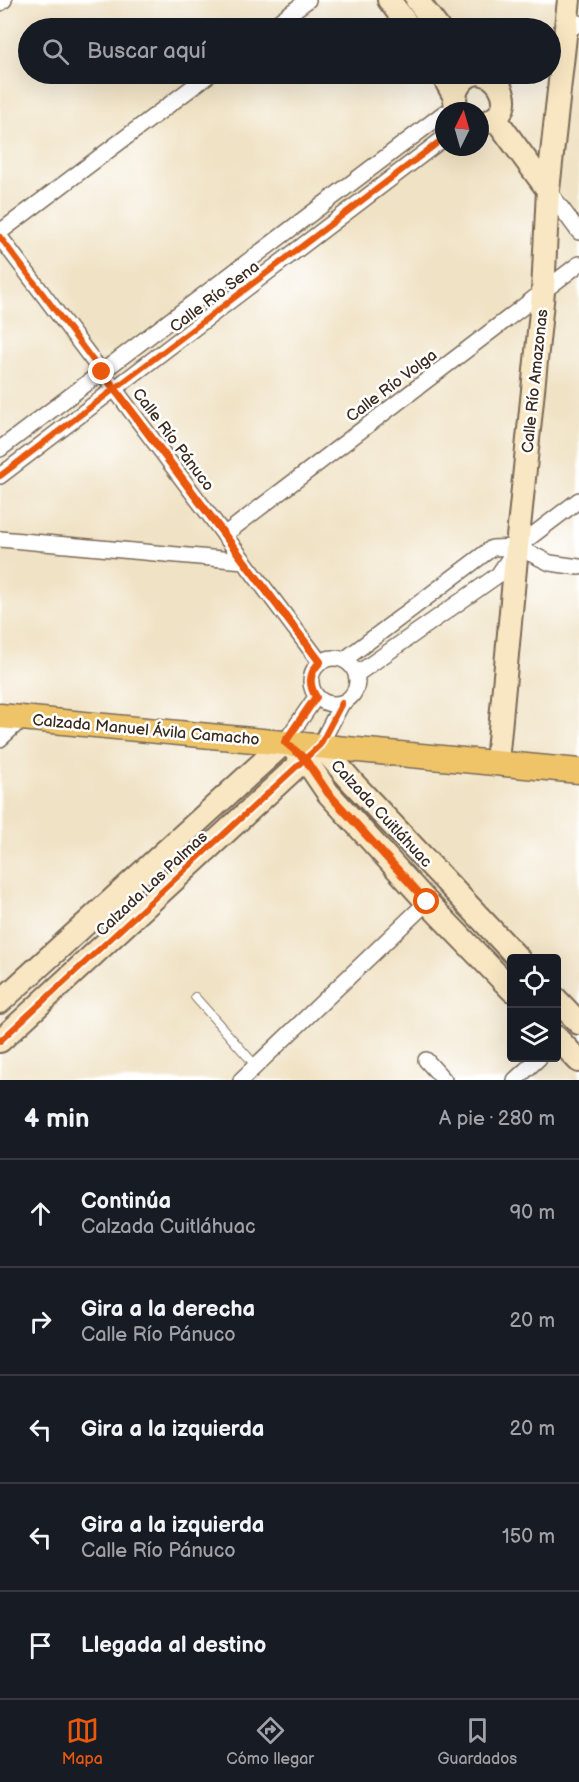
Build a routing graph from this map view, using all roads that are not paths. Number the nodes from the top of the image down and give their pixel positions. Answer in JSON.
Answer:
{"nodes":[{"id":1,"x":4,"y":0,"type":"edge"},
{"id":2,"x":308,"y":0,"type":"edge"},
{"id":3,"x":389,"y":0,"type":"edge"},
{"id":4,"x":417,"y":0,"type":"edge"},
{"id":5,"x":569,"y":0,"type":"edge"},
{"id":6,"x":0,"y":3,"type":"edge"},
{"id":7,"x":284,"y":18,"type":"edge"},
{"id":8,"x":402,"y":18,"type":"edge"},
{"id":9,"x":430,"y":18,"type":"edge"},
{"id":10,"x":565,"y":34,"type":"edge"},
{"id":11,"x":561,"y":71,"type":"edge"},
{"id":12,"x":197,"y":84,"type":"edge"},
{"id":13,"x":445,"y":84,"type":"edge"},
{"id":14,"x":462,"y":84,"type":"edge"},
{"id":15,"x":499,"y":84,"type":"edge"},
{"id":16,"x":560,"y":84,"type":"edge"},
{"id":17,"x":450,"y":102,"type":"edge"},
{"id":18,"x":453,"y":102,"type":"edge"},
{"id":19,"x":435,"y":120,"type":"edge"},
{"id":20,"x":489,"y":120,"type":"edge"},
{"id":21,"x":489,"y":122,"type":"edge"},
{"id":22,"x":435,"y":145,"type":"edge"},
{"id":23,"x":548,"y":190,"type":"junction"},
{"id":24,"x":0,"y":232,"type":"edge"},
{"id":25,"x":579,"y":232,"type":"edge"},
{"id":26,"x":0,"y":237,"type":"edge"},
{"id":27,"x":280,"y":237,"type":"junction"},
{"id":28,"x":292,"y":254,"type":"junction"},
{"id":29,"x":579,"y":264,"type":"edge"},
{"id":30,"x":543,"y":292,"type":"junction"},
{"id":31,"x":102,"y":372,"type":"junction"},
{"id":32,"x":114,"y":389,"type":"junction"},
{"id":33,"x":0,"y":449,"type":"edge"},
{"id":34,"x":0,"y":476,"type":"edge"},
{"id":35,"x":579,"y":500,"type":"edge"},
{"id":36,"x":224,"y":535,"type":"junction"},
{"id":37,"x":0,"y":539,"type":"edge"},
{"id":38,"x":517,"y":547,"type":"junction"},
{"id":39,"x":244,"y":561,"type":"junction"},
{"id":40,"x":579,"y":567,"type":"edge"},
{"id":41,"x":344,"y":660,"type":"junction"},
{"id":42,"x":320,"y":662,"type":"junction"},
{"id":43,"x":357,"y":674,"type":"junction"},
{"id":44,"x":316,"y":697,"type":"junction"},
{"id":45,"x":342,"y":703,"type":"junction"},
{"id":46,"x":12,"y":717,"type":"edge"},
{"id":47,"x":0,"y":739,"type":"edge"},
{"id":48,"x":285,"y":742,"type":"junction"},
{"id":49,"x":313,"y":752,"type":"junction"},
{"id":50,"x":498,"y":762,"type":"junction"},
{"id":51,"x":579,"y":771,"type":"edge"},
{"id":52,"x":427,"y":902,"type":"junction"},
{"id":53,"x":514,"y":954,"type":"edge"},
{"id":54,"x":507,"y":985,"type":"edge"},
{"id":55,"x":195,"y":997,"type":"dead end"},
{"id":56,"x":0,"y":1002,"type":"edge"},
{"id":57,"x":561,"y":1004,"type":"edge"},
{"id":58,"x":20,"y":1022,"type":"junction"},
{"id":59,"x":579,"y":1023,"type":"edge"},
{"id":60,"x":0,"y":1041,"type":"edge"},
{"id":61,"x":561,"y":1043,"type":"edge"},
{"id":62,"x":426,"y":1060,"type":"dead end"},
{"id":63,"x":579,"y":1061,"type":"edge"},
{"id":64,"x":535,"y":1062,"type":"edge"},
{"id":65,"x":256,"y":1066,"type":"junction"},
{"id":66,"x":241,"y":1080,"type":"edge"},
{"id":67,"x":444,"y":1080,"type":"edge"},
{"id":68,"x":515,"y":1080,"type":"edge"}],
"edges":[{"from":1,"to":6,"type":"street"},
{"from":2,"to":7,"type":"street"},
{"from":3,"to":8,"type":"street"},
{"from":4,"to":9,"type":"street"},
{"from":5,"to":10,"type":"street","name":"Calle Río Amazonas"},
{"from":10,"to":11,"type":"street","name":"Calle Río Amazonas"},
{"from":12,"to":24,"type":"street"},
{"from":13,"to":17,"type":"street"},
{"from":14,"to":18,"type":"street"},
{"from":15,"to":20,"type":"street"},
{"from":16,"to":23,"type":"street","name":"Calle Río Amazonas"},
{"from":19,"to":27,"type":"street","name":"Calle Río Sena"},
{"from":21,"to":23,"type":"street"},
{"from":22,"to":28,"type":"street","name":"Calle Río Sena"},
{"from":23,"to":25,"type":"street"},
{"from":23,"to":30,"type":"street","name":"Calle Río Amazonas"},
{"from":26,"to":31,"type":"street","name":"Calle Río Pánuco"},
{"from":27,"to":28,"type":"street"},
{"from":27,"to":31,"type":"street","name":"Calle Río Sena"},
{"from":28,"to":32,"type":"street","name":"Calle Río Sena"},
{"from":29,"to":30,"type":"street","name":"Calle Río Volga"},
{"from":30,"to":36,"type":"street","name":"Calle Río Volga"},
{"from":30,"to":38,"type":"street","name":"Calle Río Amazonas"},
{"from":31,"to":32,"type":"street","name":"Calle Río Pánuco"},
{"from":31,"to":33,"type":"street","name":"Calle Río Sena"},
{"from":32,"to":34,"type":"street","name":"Calle Río Sena"},
{"from":32,"to":36,"type":"street","name":"Calle Río Pánuco"},
{"from":35,"to":38,"type":"street"},
{"from":36,"to":39,"type":"street","name":"Calle Río Pánuco"},
{"from":37,"to":39,"type":"street"},
{"from":38,"to":40,"type":"street"},
{"from":38,"to":41,"type":"street"},
{"from":38,"to":43,"type":"street"},
{"from":38,"to":50,"type":"street","name":"Calle Río Amazonas"},
{"from":39,"to":42,"type":"street","name":"Calle Río Pánuco"},
{"from":41,"to":42,"type":"street"},
{"from":41,"to":43,"type":"street"},
{"from":42,"to":44,"type":"street"},
{"from":43,"to":45,"type":"street"},
{"from":44,"to":45,"type":"street"},
{"from":44,"to":48,"type":"street"},
{"from":45,"to":49,"type":"street"},
{"from":46,"to":47,"type":"street"},
{"from":46,"to":48,"type":"main road","name":"Calzada Manuel Ávila Camacho"},
{"from":48,"to":49,"type":"main road","name":"Calzada Manuel Ávila Camacho"},
{"from":48,"to":56,"type":"street","name":"Calzada Las Palmas"},
{"from":49,"to":50,"type":"main road","name":"Calzada Manuel Ávila Camacho"},
{"from":49,"to":52,"type":"street","name":"Calzada Cuitláhuac"},
{"from":49,"to":53,"type":"street","name":"Calzada Cuitláhuac"},
{"from":49,"to":58,"type":"street","name":"Calzada Las Palmas"},
{"from":50,"to":51,"type":"main road","name":"Calzada Manuel Ávila Camacho"},
{"from":52,"to":54,"type":"street","name":"Calzada Cuitláhuac"},
{"from":52,"to":65,"type":"street"},
{"from":55,"to":65,"type":"lane"},
{"from":56,"to":58,"type":"street"},
{"from":57,"to":59,"type":"street"},
{"from":58,"to":60,"type":"street","name":"Calzada Las Palmas"},
{"from":61,"to":63,"type":"street"},
{"from":62,"to":67,"type":"street"},
{"from":64,"to":68,"type":"street"},
{"from":65,"to":66,"type":"street"}]}
